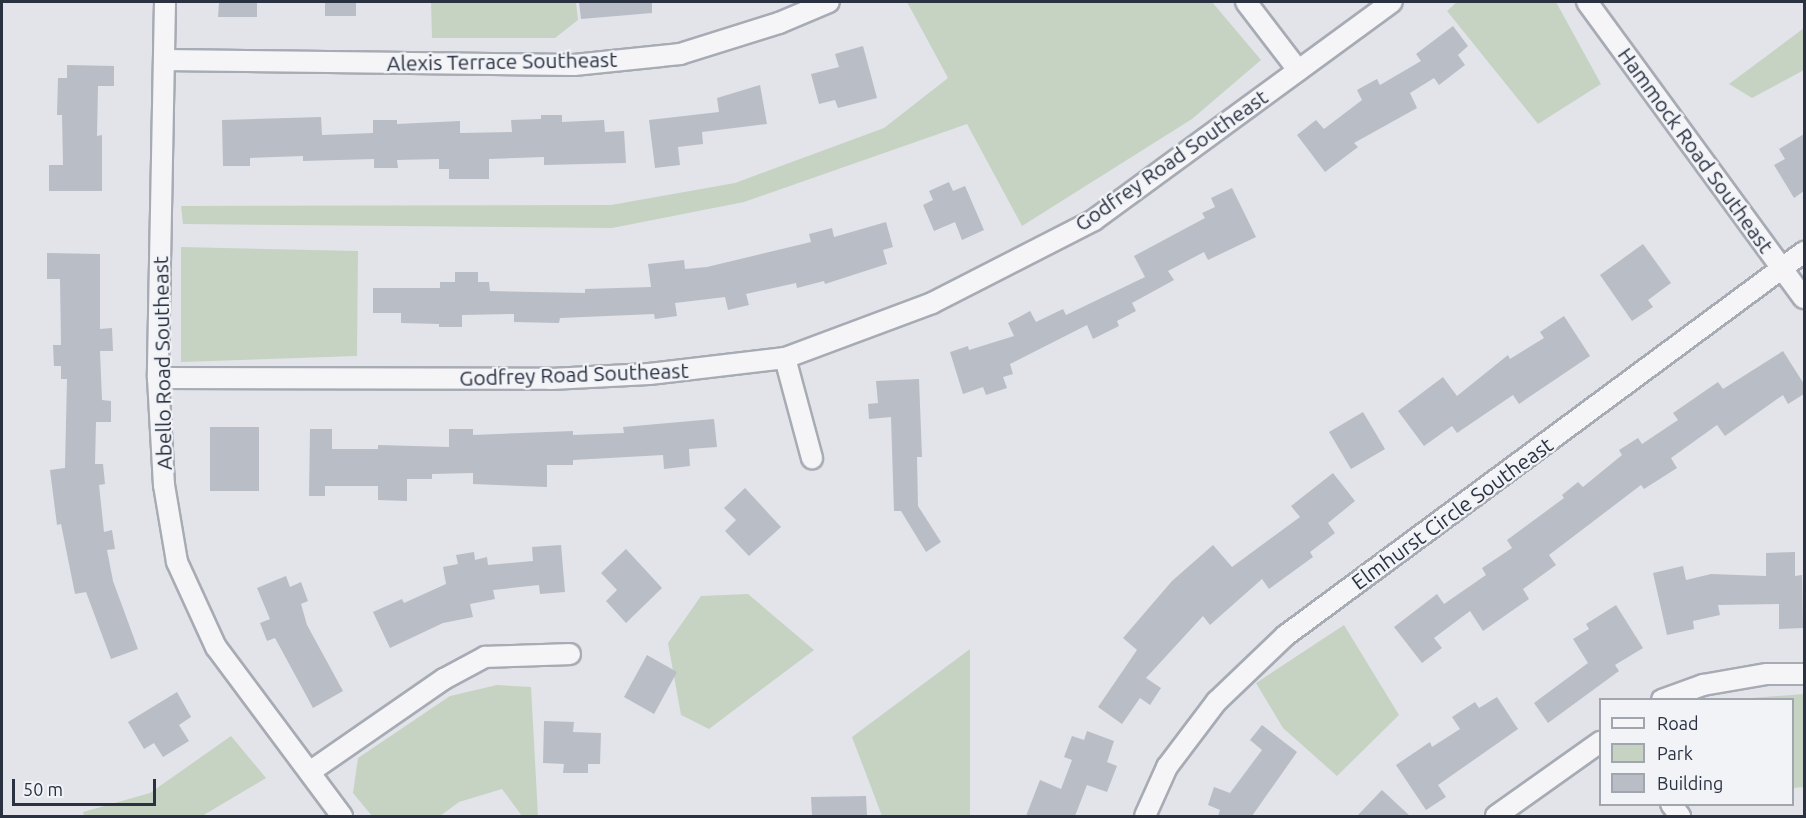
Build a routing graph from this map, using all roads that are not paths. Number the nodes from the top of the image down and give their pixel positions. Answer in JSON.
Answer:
{"nodes":[{"id":1,"x":165,"y":2,"type":"edge"},
{"id":2,"x":830,"y":2,"type":"edge"},
{"id":3,"x":1246,"y":2,"type":"edge"},
{"id":4,"x":1392,"y":2,"type":"edge"},
{"id":5,"x":1587,"y":2,"type":"edge"},
{"id":6,"x":164,"y":60,"type":"junction"},
{"id":7,"x":1298,"y":70,"type":"junction"},
{"id":8,"x":1804,"y":252,"type":"edge"},
{"id":9,"x":1782,"y":269,"type":"junction"},
{"id":10,"x":1804,"y":298,"type":"edge"},
{"id":11,"x":785,"y":358,"type":"junction"},
{"id":12,"x":158,"y":378,"type":"junction"},
{"id":13,"x":812,"y":458,"type":"dead end"},
{"id":14,"x":570,"y":654,"type":"dead end"},
{"id":15,"x":1804,"y":674,"type":"edge"},
{"id":16,"x":1665,"y":698,"type":"edge"},
{"id":17,"x":1599,"y":743,"type":"edge"},
{"id":18,"x":311,"y":771,"type":"junction"},
{"id":19,"x":342,"y":816,"type":"edge"},
{"id":20,"x":1144,"y":816,"type":"edge"},
{"id":21,"x":1496,"y":816,"type":"edge"}],
"edges":[{"from":1,"to":6,"type":"street","name":"Abello Road Southeast"},
{"from":2,"to":6,"type":"street","name":"Alexis Terrace Southeast"},
{"from":3,"to":7,"type":"street"},
{"from":4,"to":7,"type":"street","name":"Godfrey Road Southeast"},
{"from":5,"to":9,"type":"street","name":"Hammock Road Southeast"},
{"from":6,"to":12,"type":"street","name":"Abello Road Southeast"},
{"from":7,"to":11,"type":"street","name":"Godfrey Road Southeast"},
{"from":8,"to":9,"type":"street","name":"Elmhurst Circle Southeast"},
{"from":9,"to":10,"type":"street","name":"Hammock Road Southeast"},
{"from":9,"to":20,"type":"street","name":"Elmhurst Circle Southeast"},
{"from":11,"to":12,"type":"street","name":"Godfrey Road Southeast"},
{"from":11,"to":13,"type":"street"},
{"from":12,"to":18,"type":"street","name":"Abello Road Southeast"},
{"from":14,"to":18,"type":"street"},
{"from":15,"to":16,"type":"street"},
{"from":17,"to":21,"type":"street"},
{"from":18,"to":19,"type":"street","name":"Abello Road Southeast"}]}
